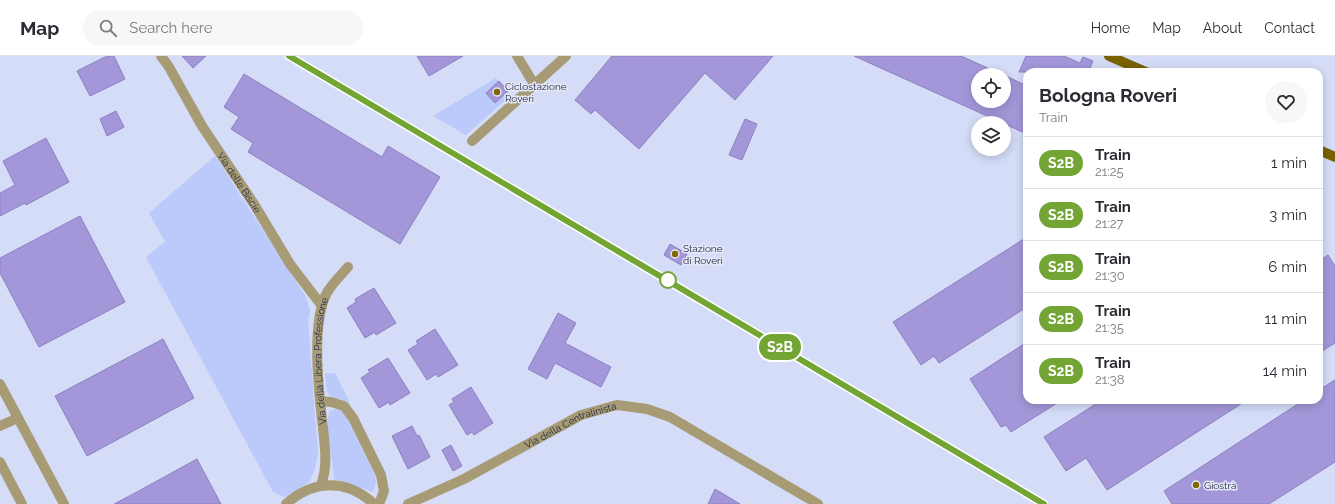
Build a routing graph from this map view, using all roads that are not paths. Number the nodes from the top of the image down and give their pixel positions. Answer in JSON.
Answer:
{"nodes":[{"id":1,"x":161,"y":56,"type":"edge"},
{"id":2,"x":516,"y":56,"type":"edge"},
{"id":3,"x":566,"y":56,"type":"edge"},
{"id":4,"x":1109,"y":56,"type":"edge"},
{"id":5,"x":1137,"y":68,"type":"edge"},
{"id":6,"x":534,"y":84,"type":"junction"},
{"id":7,"x":472,"y":141,"type":"dead end"},
{"id":8,"x":1323,"y":152,"type":"edge"},
{"id":9,"x":1335,"y":157,"type":"edge"},
{"id":10,"x":348,"y":268,"type":"dead end"},
{"id":11,"x":322,"y":306,"type":"junction"},
{"id":12,"x":0,"y":384,"type":"edge"},
{"id":13,"x":320,"y":401,"type":"junction"},
{"id":14,"x":18,"y":418,"type":"junction"},
{"id":15,"x":0,"y":426,"type":"edge"},
{"id":16,"x":0,"y":462,"type":"edge"},
{"id":17,"x":321,"y":485,"type":"junction"},
{"id":18,"x":22,"y":504,"type":"edge"},
{"id":19,"x":64,"y":504,"type":"edge"},
{"id":20,"x":286,"y":504,"type":"edge"},
{"id":21,"x":374,"y":504,"type":"edge"},
{"id":22,"x":379,"y":504,"type":"edge"},
{"id":23,"x":408,"y":504,"type":"edge"},
{"id":24,"x":818,"y":504,"type":"edge"}],
"edges":[{"from":1,"to":11,"type":"street","name":"Via delle Biscie"},
{"from":2,"to":6,"type":"street"},
{"from":3,"to":6,"type":"street"},
{"from":4,"to":5,"type":"main road"},
{"from":6,"to":7,"type":"street"},
{"from":8,"to":9,"type":"main road"},
{"from":10,"to":11,"type":"street","name":"Via della Libera Professione"},
{"from":11,"to":13,"type":"street","name":"Via della Libera Professione"},
{"from":12,"to":14,"type":"street"},
{"from":13,"to":17,"type":"street","name":"Via della Libera Professione"},
{"from":13,"to":22,"type":"street"},
{"from":14,"to":15,"type":"street"},
{"from":14,"to":19,"type":"street"},
{"from":16,"to":18,"type":"street"},
{"from":17,"to":20,"type":"street"},
{"from":17,"to":21,"type":"street"},
{"from":23,"to":24,"type":"street","name":"Via della Centralinista"}]}
